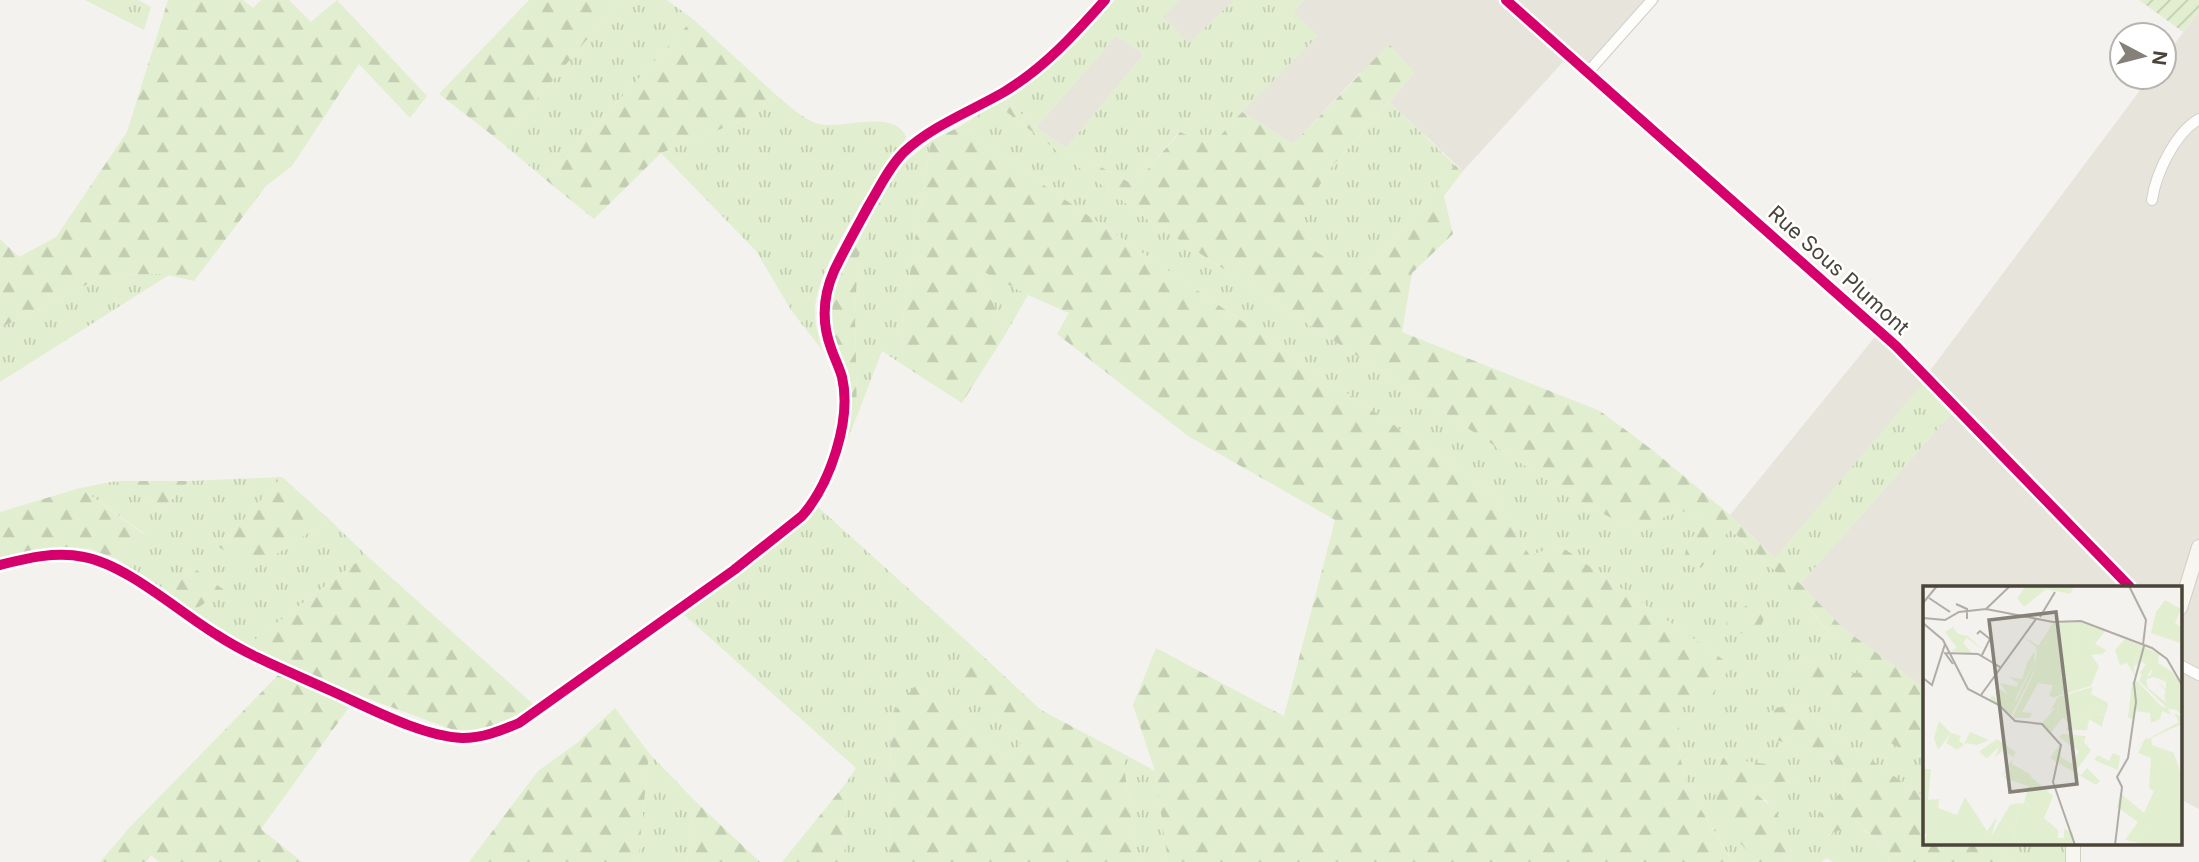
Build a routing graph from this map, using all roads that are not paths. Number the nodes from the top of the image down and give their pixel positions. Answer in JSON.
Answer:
{"nodes":[{"id":1,"x":1105,"y":0,"type":"edge"},
{"id":2,"x":1506,"y":0,"type":"edge"},
{"id":3,"x":1652,"y":0,"type":"edge"},
{"id":4,"x":1588,"y":72,"type":"junction"},
{"id":5,"x":2199,"y":118,"type":"edge"},
{"id":6,"x":2152,"y":200,"type":"dead end"},
{"id":7,"x":2199,"y":547,"type":"edge"},
{"id":8,"x":0,"y":565,"type":"edge"},
{"id":9,"x":2129,"y":586,"type":"edge"},
{"id":10,"x":2182,"y":602,"type":"edge"},
{"id":11,"x":2182,"y":665,"type":"edge"},
{"id":12,"x":2199,"y":675,"type":"edge"},
{"id":13,"x":2073,"y":844,"type":"edge"},
{"id":14,"x":2073,"y":862,"type":"edge"}],
"edges":[{"from":1,"to":8,"type":"street"},
{"from":2,"to":4,"type":"street","name":"Rue Sous Plumont"},
{"from":3,"to":4,"type":"street"},
{"from":4,"to":9,"type":"street","name":"Rue Sous Plumont"},
{"from":5,"to":6,"type":"street"},
{"from":7,"to":10,"type":"main road"},
{"from":11,"to":12,"type":"street"},
{"from":13,"to":14,"type":"main road"}]}
